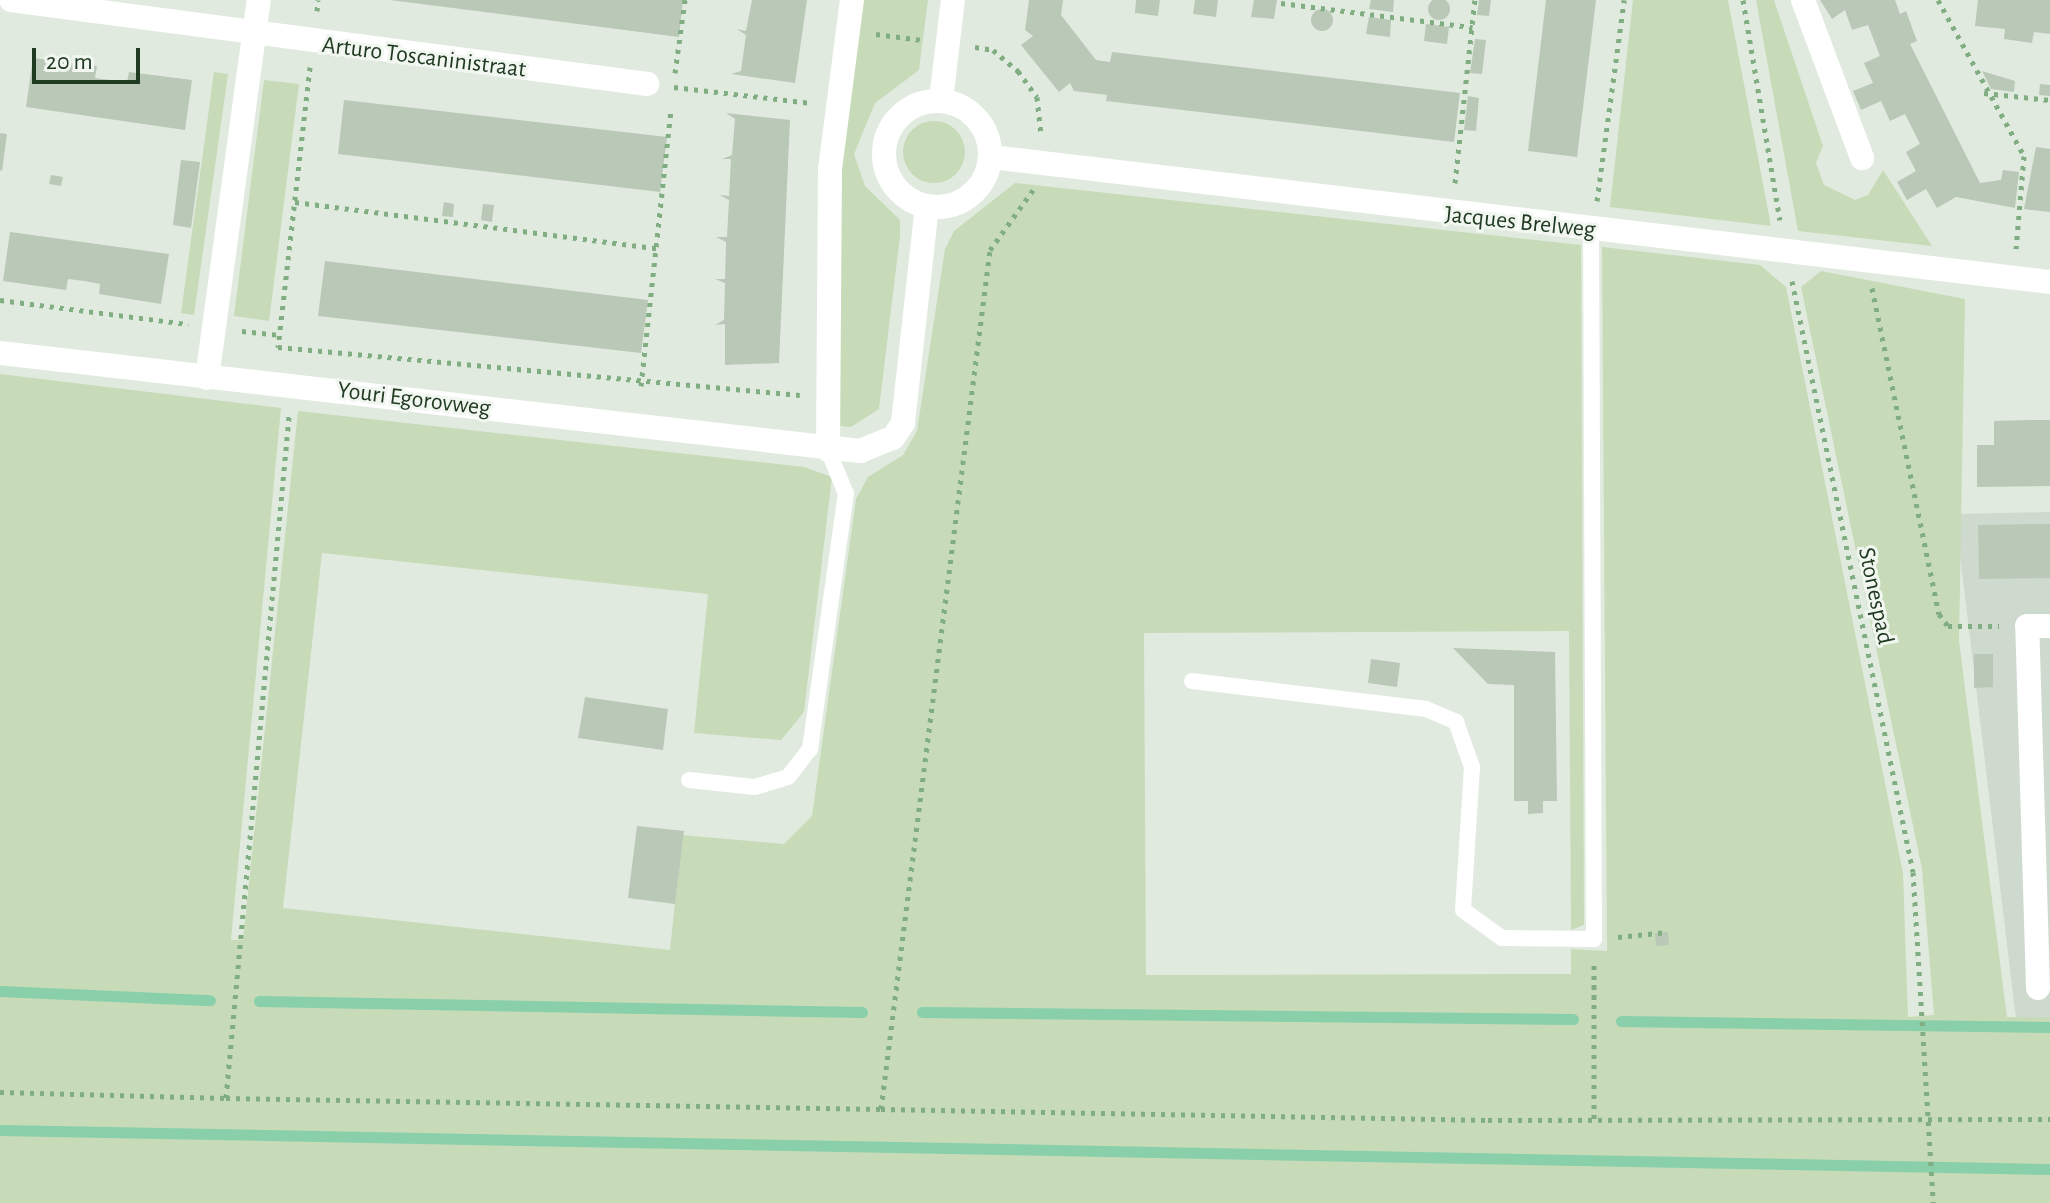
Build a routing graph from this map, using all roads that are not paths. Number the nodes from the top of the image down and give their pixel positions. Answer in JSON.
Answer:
{"nodes":[{"id":1,"x":11,"y":0,"type":"edge"},
{"id":2,"x":259,"y":0,"type":"edge"},
{"id":3,"x":852,"y":0,"type":"edge"},
{"id":4,"x":953,"y":0,"type":"edge"},
{"id":5,"x":1803,"y":0,"type":"edge"},
{"id":6,"x":255,"y":37,"type":"junction"},
{"id":7,"x":647,"y":84,"type":"dead end"},
{"id":8,"x":941,"y":100,"type":"junction"},
{"id":9,"x":991,"y":157,"type":"junction"},
{"id":10,"x":1862,"y":158,"type":"dead end"},
{"id":11,"x":927,"y":206,"type":"junction"},
{"id":12,"x":1591,"y":230,"type":"junction"},
{"id":13,"x":2050,"y":282,"type":"edge"},
{"id":14,"x":0,"y":353,"type":"edge"},
{"id":15,"x":207,"y":378,"type":"junction"},
{"id":16,"x":828,"y":450,"type":"junction"},
{"id":17,"x":2038,"y":626,"type":"edge"},
{"id":18,"x":1192,"y":681,"type":"dead end"},
{"id":19,"x":689,"y":780,"type":"dead end"},
{"id":20,"x":2044,"y":988,"type":"edge"}],
"edges":[{"from":1,"to":6,"type":"street","name":"Arturo Toscaninistraat"},
{"from":2,"to":6,"type":"street"},
{"from":3,"to":16,"type":"street"},
{"from":4,"to":8,"type":"street"},
{"from":5,"to":10,"type":"street"},
{"from":6,"to":7,"type":"street","name":"Arturo Toscaninistraat"},
{"from":6,"to":15,"type":"street"},
{"from":8,"to":9,"type":"street"},
{"from":8,"to":11,"type":"street"},
{"from":9,"to":11,"type":"street"},
{"from":9,"to":12,"type":"street","name":"Jacques Brelweg"},
{"from":11,"to":16,"type":"street","name":"Youri Egorovweg"},
{"from":12,"to":13,"type":"street","name":"Jacques Brelweg"},
{"from":12,"to":18,"type":"lane"},
{"from":14,"to":15,"type":"street","name":"Youri Egorovweg"},
{"from":15,"to":16,"type":"street","name":"Youri Egorovweg"},
{"from":16,"to":19,"type":"lane"},
{"from":17,"to":20,"type":"street"}]}
